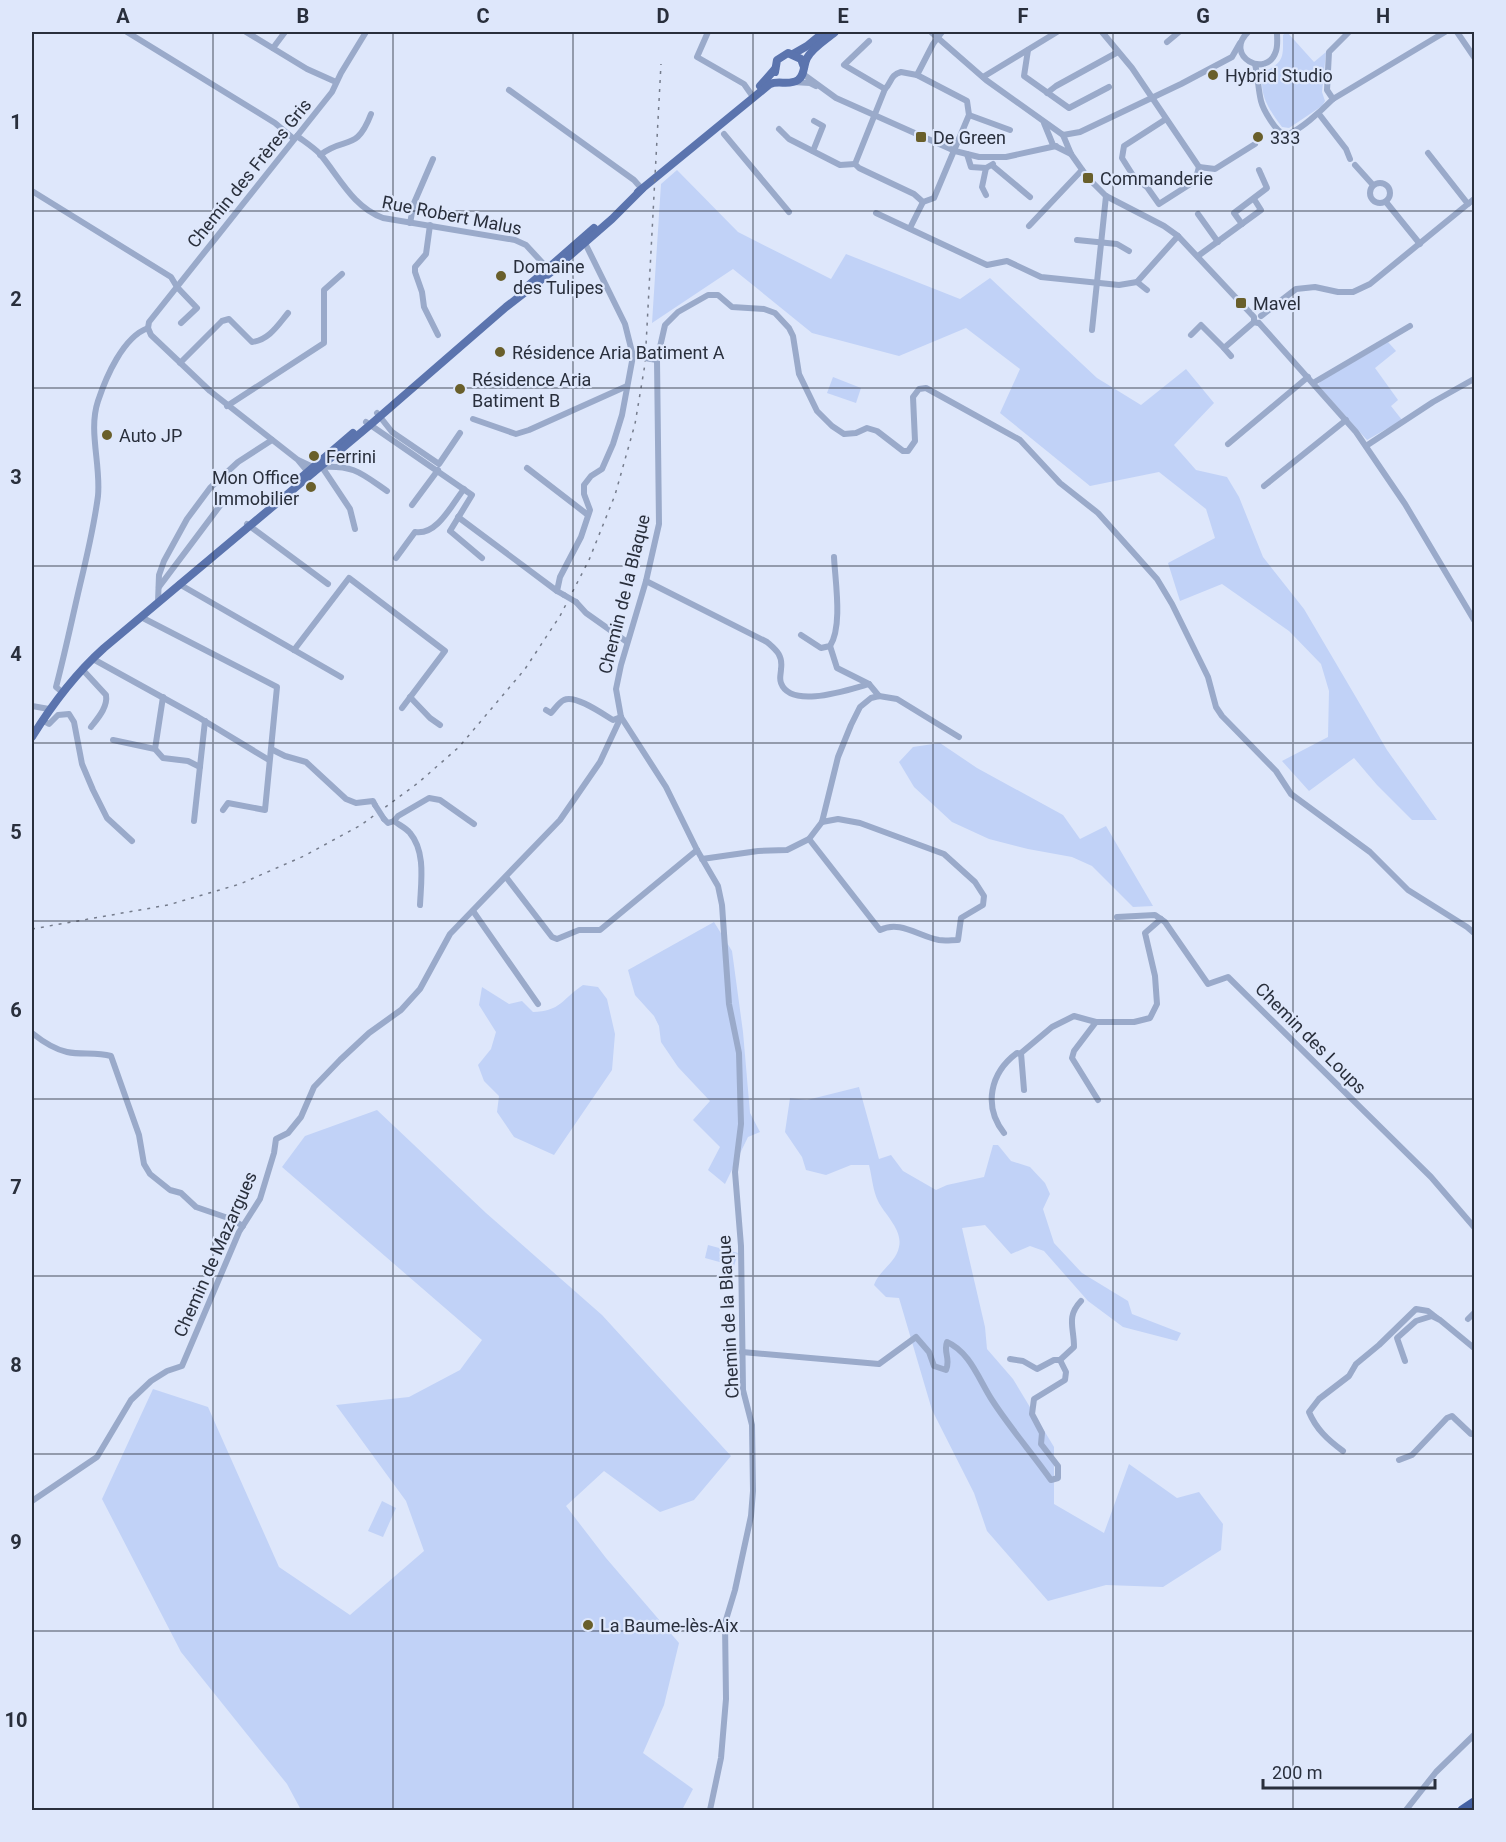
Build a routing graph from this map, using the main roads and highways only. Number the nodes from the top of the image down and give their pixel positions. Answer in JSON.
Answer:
{"nodes":[{"id":1,"x":824,"y":32,"type":"edge"},
{"id":2,"x":835,"y":32,"type":"edge"},
{"id":3,"x":793,"y":54,"type":"junction"},
{"id":4,"x":775,"y":69,"type":"junction"},
{"id":5,"x":804,"y":70,"type":"junction"},
{"id":6,"x":789,"y":82,"type":"junction"},
{"id":7,"x":676,"y":161,"type":"junction"},
{"id":8,"x":32,"y":736,"type":"edge"},
{"id":9,"x":1474,"y":1802,"type":"edge"},
{"id":10,"x":1462,"y":1810,"type":"edge"}],
"edges":[{"from":1,"to":3,"type":"main road"},
{"from":2,"to":5,"type":"main road"},
{"from":3,"to":4,"type":"main road"},
{"from":3,"to":5,"type":"main road"},
{"from":4,"to":6,"type":"main road"},
{"from":4,"to":7,"type":"main road"},
{"from":5,"to":6,"type":"main road"},
{"from":6,"to":7,"type":"main road"},
{"from":7,"to":8,"type":"main road"},
{"from":9,"to":10,"type":"highway"}]}
